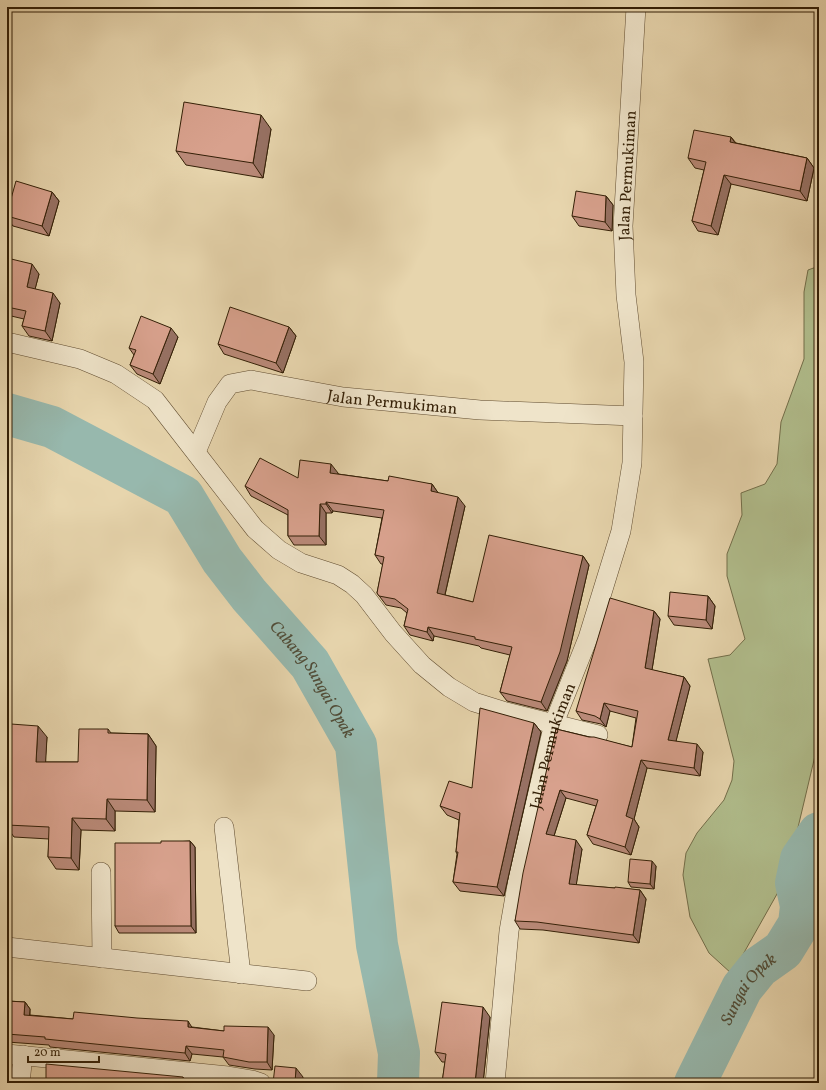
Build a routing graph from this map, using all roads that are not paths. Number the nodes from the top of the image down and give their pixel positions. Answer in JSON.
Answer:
{"nodes":[{"id":1,"x":636,"y":7,"type":"edge"},
{"id":2,"x":7,"y":342,"type":"edge"},
{"id":3,"x":633,"y":416,"type":"junction"},
{"id":4,"x":196,"y":452,"type":"junction"},
{"id":5,"x":554,"y":723,"type":"junction"},
{"id":6,"x":598,"y":736,"type":"edge"},
{"id":7,"x":224,"y":827,"type":"dead end"},
{"id":8,"x":101,"y":872,"type":"dead end"},
{"id":9,"x":7,"y":948,"type":"edge"},
{"id":10,"x":102,"y":958,"type":"junction"},
{"id":11,"x":241,"y":974,"type":"junction"},
{"id":12,"x":307,"y":981,"type":"dead end"},
{"id":13,"x":15,"y":1055,"type":"edge"},
{"id":14,"x":20,"y":1083,"type":"edge"},
{"id":15,"x":261,"y":1083,"type":"edge"},
{"id":16,"x":495,"y":1083,"type":"edge"}],
"edges":[{"from":1,"to":3,"type":"street","name":"Jalan Permukiman"},
{"from":2,"to":4,"type":"street"},
{"from":3,"to":4,"type":"street","name":"Jalan Permukiman"},
{"from":3,"to":5,"type":"street","name":"Jalan Permukiman"},
{"from":4,"to":5,"type":"street"},
{"from":5,"to":6,"type":"street"},
{"from":5,"to":16,"type":"street","name":"Jalan Permukiman"},
{"from":7,"to":11,"type":"street"},
{"from":8,"to":10,"type":"street"},
{"from":9,"to":10,"type":"street"},
{"from":10,"to":11,"type":"street"},
{"from":11,"to":12,"type":"street"},
{"from":13,"to":14,"type":"street"},
{"from":13,"to":15,"type":"street"}]}
